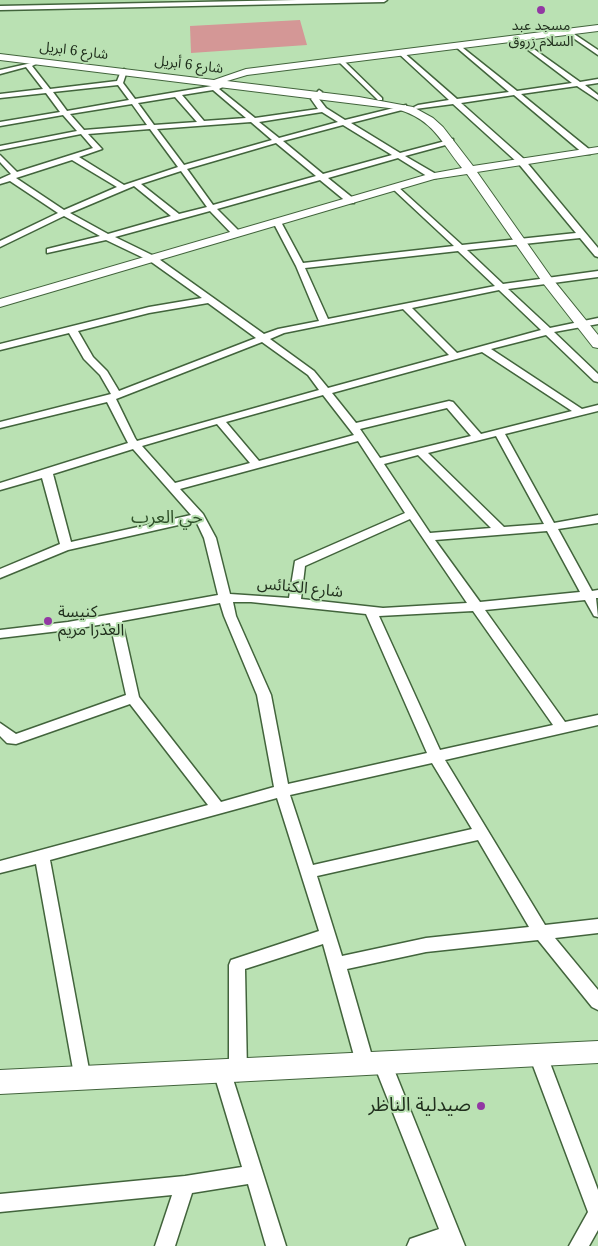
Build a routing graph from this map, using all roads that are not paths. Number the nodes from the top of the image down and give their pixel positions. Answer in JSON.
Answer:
{"nodes":[{"id":1,"x":384,"y":0,"type":"edge"},
{"id":2,"x":0,"y":8,"type":"edge"},
{"id":3,"x":598,"y":28,"type":"edge"},
{"id":4,"x":568,"y":32,"type":"junction"},
{"id":5,"x":517,"y":39,"type":"junction"},
{"id":6,"x":458,"y":46,"type":"junction"},
{"id":7,"x":598,"y":53,"type":"edge"},
{"id":8,"x":401,"y":54,"type":"junction"},
{"id":9,"x":0,"y":57,"type":"edge"},
{"id":10,"x":40,"y":61,"type":"junction"},
{"id":11,"x":341,"y":61,"type":"junction"},
{"id":12,"x":28,"y":65,"type":"junction"},
{"id":13,"x":124,"y":71,"type":"junction"},
{"id":14,"x":0,"y":72,"type":"edge"},
{"id":15,"x":257,"y":72,"type":"junction"},
{"id":16,"x":239,"y":73,"type":"junction"},
{"id":17,"x":145,"y":74,"type":"junction"},
{"id":18,"x":195,"y":78,"type":"junction"},
{"id":19,"x":598,"y":81,"type":"edge"},
{"id":20,"x":120,"y":83,"type":"junction"},
{"id":21,"x":220,"y":83,"type":"junction"},
{"id":22,"x":254,"y":84,"type":"junction"},
{"id":23,"x":578,"y":84,"type":"junction"},
{"id":24,"x":47,"y":90,"type":"junction"},
{"id":25,"x":515,"y":93,"type":"junction"},
{"id":26,"x":178,"y":94,"type":"junction"},
{"id":27,"x":318,"y":94,"type":"junction"},
{"id":28,"x":0,"y":96,"type":"edge"},
{"id":29,"x":598,"y":98,"type":"edge"},
{"id":30,"x":380,"y":100,"type":"junction"},
{"id":31,"x":134,"y":102,"type":"junction"},
{"id":32,"x":454,"y":102,"type":"junction"},
{"id":33,"x":403,"y":107,"type":"junction"},
{"id":34,"x":418,"y":107,"type":"junction"},
{"id":35,"x":324,"y":110,"type":"junction"},
{"id":36,"x":65,"y":113,"type":"junction"},
{"id":37,"x":255,"y":120,"type":"junction"},
{"id":38,"x":202,"y":123,"type":"junction"},
{"id":39,"x":344,"y":123,"type":"junction"},
{"id":40,"x":0,"y":124,"type":"edge"},
{"id":41,"x":153,"y":126,"type":"junction"},
{"id":42,"x":438,"y":126,"type":"junction"},
{"id":43,"x":82,"y":132,"type":"junction"},
{"id":44,"x":279,"y":140,"type":"junction"},
{"id":45,"x":450,"y":141,"type":"junction"},
{"id":46,"x":0,"y":148,"type":"edge"},
{"id":47,"x":592,"y":151,"type":"edge"},
{"id":48,"x":456,"y":152,"type":"junction"},
{"id":49,"x":398,"y":155,"type":"junction"},
{"id":50,"x":0,"y":157,"type":"edge"},
{"id":51,"x":73,"y":158,"type":"junction"},
{"id":52,"x":521,"y":161,"type":"junction"},
{"id":53,"x":490,"y":166,"type":"junction"},
{"id":54,"x":182,"y":168,"type":"junction"},
{"id":55,"x":469,"y":169,"type":"junction"},
{"id":56,"x":320,"y":176,"type":"junction"},
{"id":57,"x":433,"y":176,"type":"junction"},
{"id":58,"x":14,"y":177,"type":"junction"},
{"id":59,"x":0,"y":182,"type":"edge"},
{"id":60,"x":136,"y":184,"type":"junction"},
{"id":61,"x":124,"y":188,"type":"junction"},
{"id":62,"x":397,"y":188,"type":"junction"},
{"id":63,"x":351,"y":201,"type":"junction"},
{"id":64,"x":212,"y":207,"type":"junction"},
{"id":65,"x":64,"y":213,"type":"junction"},
{"id":66,"x":176,"y":216,"type":"junction"},
{"id":67,"x":277,"y":222,"type":"junction"},
{"id":68,"x":236,"y":233,"type":"junction"},
{"id":69,"x":580,"y":235,"type":"junction"},
{"id":70,"x":107,"y":237,"type":"junction"},
{"id":71,"x":520,"y":242,"type":"junction"},
{"id":72,"x":0,"y":244,"type":"edge"},
{"id":73,"x":460,"y":248,"type":"junction"},
{"id":74,"x":50,"y":251,"type":"dead end"},
{"id":75,"x":598,"y":254,"type":"edge"},
{"id":76,"x":153,"y":259,"type":"junction"},
{"id":77,"x":300,"y":266,"type":"junction"},
{"id":78,"x":598,"y":274,"type":"edge"},
{"id":79,"x":547,"y":280,"type":"junction"},
{"id":80,"x":502,"y":287,"type":"junction"},
{"id":81,"x":209,"y":300,"type":"junction"},
{"id":82,"x":0,"y":303,"type":"edge"},
{"id":83,"x":405,"y":306,"type":"junction"},
{"id":84,"x":598,"y":321,"type":"edge"},
{"id":85,"x":325,"y":323,"type":"junction"},
{"id":86,"x":582,"y":323,"type":"junction"},
{"id":87,"x":72,"y":329,"type":"junction"},
{"id":88,"x":548,"y":331,"type":"junction"},
{"id":89,"x":261,"y":337,"type":"junction"},
{"id":90,"x":598,"y":344,"type":"edge"},
{"id":91,"x":0,"y":347,"type":"edge"},
{"id":92,"x":484,"y":349,"type":"junction"},
{"id":93,"x":455,"y":356,"type":"junction"},
{"id":94,"x":598,"y":379,"type":"edge"},
{"id":95,"x":324,"y":391,"type":"junction"},
{"id":96,"x":113,"y":397,"type":"junction"},
{"id":97,"x":598,"y":408,"type":"edge"},
{"id":98,"x":580,"y":412,"type":"junction"},
{"id":99,"x":220,"y":421,"type":"junction"},
{"id":100,"x":0,"y":425,"type":"edge"},
{"id":101,"x":354,"y":427,"type":"junction"},
{"id":102,"x":499,"y":432,"type":"junction"},
{"id":103,"x":360,"y":437,"type":"junction"},
{"id":104,"x":478,"y":437,"type":"junction"},
{"id":105,"x":134,"y":444,"type":"junction"},
{"id":106,"x":420,"y":451,"type":"junction"},
{"id":107,"x":378,"y":462,"type":"junction"},
{"id":108,"x":256,"y":464,"type":"junction"},
{"id":109,"x":47,"y":474,"type":"junction"},
{"id":110,"x":0,"y":487,"type":"edge"},
{"id":111,"x":173,"y":487,"type":"junction"},
{"id":112,"x":412,"y":514,"type":"junction"},
{"id":113,"x":199,"y":517,"type":"junction"},
{"id":114,"x":598,"y":519,"type":"edge"},
{"id":115,"x":550,"y":527,"type":"junction"},
{"id":116,"x":501,"y":531,"type":"junction"},
{"id":117,"x":427,"y":537,"type":"junction"},
{"id":118,"x":66,"y":546,"type":"junction"},
{"id":119,"x":0,"y":574,"type":"edge"},
{"id":120,"x":593,"y":595,"type":"edge"},
{"id":121,"x":224,"y":598,"type":"junction"},
{"id":122,"x":294,"y":603,"type":"junction"},
{"id":123,"x":476,"y":607,"type":"junction"},
{"id":124,"x":370,"y":612,"type":"junction"},
{"id":125,"x":598,"y":613,"type":"edge"},
{"id":126,"x":115,"y":618,"type":"junction"},
{"id":127,"x":0,"y":634,"type":"edge"},
{"id":128,"x":133,"y":698,"type":"junction"},
{"id":129,"x":597,"y":722,"type":"edge"},
{"id":130,"x":0,"y":728,"type":"edge"},
{"id":131,"x":562,"y":728,"type":"junction"},
{"id":132,"x":436,"y":757,"type":"junction"},
{"id":133,"x":282,"y":791,"type":"junction"},
{"id":134,"x":219,"y":809,"type":"junction"},
{"id":135,"x":481,"y":834,"type":"junction"},
{"id":136,"x":42,"y":857,"type":"junction"},
{"id":137,"x":0,"y":867,"type":"edge"},
{"id":138,"x":308,"y":872,"type":"junction"},
{"id":139,"x":598,"y":926,"type":"edge"},
{"id":140,"x":541,"y":932,"type":"junction"},
{"id":141,"x":328,"y":936,"type":"junction"},
{"id":142,"x":337,"y":964,"type":"junction"},
{"id":143,"x":598,"y":1002,"type":"edge"},
{"id":144,"x":598,"y":1052,"type":"edge"},
{"id":145,"x":538,"y":1055,"type":"junction"},
{"id":146,"x":374,"y":1063,"type":"junction"},
{"id":147,"x":231,"y":1073,"type":"junction"},
{"id":148,"x":82,"y":1080,"type":"junction"},
{"id":149,"x":0,"y":1082,"type":"edge"},
{"id":150,"x":253,"y":1174,"type":"junction"},
{"id":151,"x":185,"y":1185,"type":"junction"},
{"id":152,"x":0,"y":1202,"type":"edge"},
{"id":153,"x":598,"y":1211,"type":"edge"},
{"id":154,"x":452,"y":1240,"type":"edge"},
{"id":155,"x":166,"y":1246,"type":"edge"},
{"id":156,"x":276,"y":1246,"type":"edge"},
{"id":157,"x":417,"y":1246,"type":"edge"},
{"id":158,"x":579,"y":1246,"type":"edge"}],
"edges":[{"from":1,"to":2,"type":"street"},
{"from":3,"to":4,"type":"street"},
{"from":4,"to":5,"type":"street"},
{"from":4,"to":7,"type":"street"},
{"from":5,"to":6,"type":"street"},
{"from":5,"to":23,"type":"street"},
{"from":6,"to":8,"type":"street"},
{"from":6,"to":25,"type":"street"},
{"from":8,"to":11,"type":"street"},
{"from":8,"to":32,"type":"street"},
{"from":9,"to":10,"type":"street","name":"شارع 6 ابريل"},
{"from":10,"to":12,"type":"street"},
{"from":10,"to":13,"type":"street","name":"شارع 6 ابريل"},
{"from":11,"to":15,"type":"street"},
{"from":11,"to":30,"type":"street"},
{"from":12,"to":14,"type":"street"},
{"from":12,"to":24,"type":"street"},
{"from":13,"to":17,"type":"street","name":"شارع 6 ابريل"},
{"from":13,"to":20,"type":"street"},
{"from":15,"to":16,"type":"street"},
{"from":15,"to":21,"type":"street"},
{"from":15,"to":22,"type":"street"},
{"from":16,"to":18,"type":"street"},
{"from":16,"to":21,"type":"street"},
{"from":17,"to":18,"type":"street","name":"شارع 6 أبريل"},
{"from":17,"to":21,"type":"street","name":"شارع 6 أبريل"},
{"from":18,"to":21,"type":"street","name":"شارع 6 أبريل"},
{"from":19,"to":23,"type":"street"},
{"from":20,"to":24,"type":"street"},
{"from":20,"to":31,"type":"street"},
{"from":21,"to":22,"type":"street","name":"شارع 6 أبريل"},
{"from":21,"to":26,"type":"street"},
{"from":21,"to":27,"type":"street","name":"شارع 6 أبريل"},
{"from":21,"to":37,"type":"street"},
{"from":22,"to":27,"type":"street","name":"شارع 6 أبريل"},
{"from":23,"to":25,"type":"street"},
{"from":23,"to":29,"type":"street"},
{"from":24,"to":28,"type":"street"},
{"from":24,"to":36,"type":"street"},
{"from":25,"to":32,"type":"street"},
{"from":25,"to":47,"type":"street"},
{"from":26,"to":31,"type":"street"},
{"from":26,"to":38,"type":"street"},
{"from":27,"to":30,"type":"street","name":"شارع 6 أبريل"},
{"from":27,"to":33,"type":"street","name":"شارع 6 أبريل"},
{"from":27,"to":35,"type":"street"},
{"from":30,"to":34,"type":"street","name":"شارع 6 أبريل"},
{"from":31,"to":36,"type":"street"},
{"from":31,"to":41,"type":"street"},
{"from":32,"to":34,"type":"street"},
{"from":32,"to":52,"type":"street"},
{"from":33,"to":39,"type":"street"},
{"from":33,"to":42,"type":"street","name":"شارع 6 أبريل"},
{"from":34,"to":42,"type":"street","name":"شارع 6 أبريل"},
{"from":35,"to":37,"type":"street"},
{"from":35,"to":39,"type":"street"},
{"from":36,"to":40,"type":"street"},
{"from":36,"to":43,"type":"street"},
{"from":37,"to":38,"type":"street"},
{"from":37,"to":44,"type":"street"},
{"from":38,"to":41,"type":"street"},
{"from":39,"to":44,"type":"street"},
{"from":39,"to":49,"type":"street"},
{"from":41,"to":43,"type":"street"},
{"from":41,"to":54,"type":"street"},
{"from":42,"to":45,"type":"street","name":"شارع 6 أبريل"},
{"from":43,"to":46,"type":"street"},
{"from":43,"to":51,"type":"street"},
{"from":44,"to":54,"type":"street"},
{"from":44,"to":56,"type":"street"},
{"from":45,"to":48,"type":"street","name":"شارع 6 أبريل"},
{"from":45,"to":49,"type":"street"},
{"from":47,"to":52,"type":"street"},
{"from":48,"to":53,"type":"street"},
{"from":48,"to":55,"type":"street","name":"شارع 6 أبريل"},
{"from":49,"to":56,"type":"street"},
{"from":49,"to":57,"type":"street"},
{"from":50,"to":58,"type":"street"},
{"from":51,"to":58,"type":"street"},
{"from":51,"to":61,"type":"street"},
{"from":52,"to":53,"type":"street"},
{"from":52,"to":69,"type":"street"},
{"from":53,"to":55,"type":"street"},
{"from":54,"to":60,"type":"street"},
{"from":54,"to":64,"type":"street"},
{"from":55,"to":57,"type":"street"},
{"from":55,"to":71,"type":"street","name":"شارع 6 أبريل"},
{"from":56,"to":63,"type":"street"},
{"from":56,"to":64,"type":"street"},
{"from":57,"to":62,"type":"street"},
{"from":58,"to":59,"type":"street"},
{"from":58,"to":65,"type":"street"},
{"from":60,"to":61,"type":"street"},
{"from":60,"to":66,"type":"street"},
{"from":61,"to":65,"type":"street"},
{"from":62,"to":63,"type":"street"},
{"from":62,"to":73,"type":"street"},
{"from":63,"to":67,"type":"street"},
{"from":64,"to":66,"type":"street"},
{"from":64,"to":68,"type":"street"},
{"from":65,"to":70,"type":"street"},
{"from":65,"to":72,"type":"street"},
{"from":66,"to":70,"type":"street"},
{"from":67,"to":68,"type":"street"},
{"from":67,"to":77,"type":"street"},
{"from":68,"to":76,"type":"street"},
{"from":69,"to":71,"type":"street"},
{"from":69,"to":75,"type":"street"},
{"from":70,"to":74,"type":"street"},
{"from":70,"to":76,"type":"street"},
{"from":71,"to":73,"type":"street"},
{"from":71,"to":79,"type":"street","name":"شارع 6 أبريل"},
{"from":73,"to":77,"type":"street"},
{"from":73,"to":80,"type":"street"},
{"from":76,"to":81,"type":"street"},
{"from":76,"to":82,"type":"street"},
{"from":77,"to":85,"type":"street"},
{"from":78,"to":79,"type":"street"},
{"from":79,"to":80,"type":"street"},
{"from":79,"to":86,"type":"street","name":"شارع 6 أبريل"},
{"from":80,"to":83,"type":"street"},
{"from":80,"to":88,"type":"street"},
{"from":81,"to":87,"type":"street"},
{"from":81,"to":89,"type":"street"},
{"from":83,"to":85,"type":"street"},
{"from":83,"to":93,"type":"street"},
{"from":84,"to":86,"type":"street"},
{"from":85,"to":89,"type":"street"},
{"from":86,"to":88,"type":"street"},
{"from":86,"to":90,"type":"street","name":"شارع 6 أبريل"},
{"from":87,"to":91,"type":"street"},
{"from":87,"to":96,"type":"street"},
{"from":88,"to":92,"type":"street"},
{"from":88,"to":94,"type":"street"},
{"from":89,"to":95,"type":"street"},
{"from":89,"to":96,"type":"street"},
{"from":92,"to":93,"type":"street"},
{"from":92,"to":98,"type":"street"},
{"from":93,"to":95,"type":"street"},
{"from":95,"to":99,"type":"street"},
{"from":95,"to":101,"type":"street"},
{"from":96,"to":100,"type":"street"},
{"from":96,"to":105,"type":"street"},
{"from":97,"to":98,"type":"street"},
{"from":98,"to":102,"type":"street"},
{"from":99,"to":105,"type":"street"},
{"from":99,"to":108,"type":"street"},
{"from":101,"to":103,"type":"street"},
{"from":101,"to":104,"type":"street"},
{"from":102,"to":104,"type":"street"},
{"from":102,"to":115,"type":"street"},
{"from":103,"to":107,"type":"street"},
{"from":103,"to":108,"type":"street"},
{"from":104,"to":106,"type":"street"},
{"from":105,"to":109,"type":"street"},
{"from":105,"to":111,"type":"street"},
{"from":106,"to":107,"type":"street"},
{"from":106,"to":116,"type":"street"},
{"from":107,"to":112,"type":"street"},
{"from":108,"to":111,"type":"street"},
{"from":109,"to":110,"type":"street"},
{"from":109,"to":118,"type":"street"},
{"from":111,"to":113,"type":"street"},
{"from":112,"to":117,"type":"street"},
{"from":112,"to":122,"type":"street"},
{"from":113,"to":118,"type":"street"},
{"from":113,"to":121,"type":"street"},
{"from":114,"to":115,"type":"street"},
{"from":115,"to":116,"type":"street"},
{"from":115,"to":120,"type":"street"},
{"from":116,"to":117,"type":"street"},
{"from":117,"to":123,"type":"street"},
{"from":118,"to":119,"type":"street"},
{"from":120,"to":123,"type":"street","name":"شارع الكنائس"},
{"from":120,"to":125,"type":"street"},
{"from":121,"to":122,"type":"street","name":"شارع الكنائس"},
{"from":121,"to":126,"type":"street","name":"شارع الكنائس"},
{"from":121,"to":133,"type":"street"},
{"from":122,"to":124,"type":"street","name":"شارع الكنائس"},
{"from":123,"to":124,"type":"street","name":"شارع الكنائس"},
{"from":123,"to":131,"type":"street"},
{"from":124,"to":132,"type":"street"},
{"from":126,"to":127,"type":"street","name":"شارع الكنائس"},
{"from":126,"to":128,"type":"street"},
{"from":128,"to":130,"type":"street"},
{"from":128,"to":134,"type":"street"},
{"from":129,"to":131,"type":"street"},
{"from":131,"to":132,"type":"street"},
{"from":132,"to":133,"type":"street"},
{"from":132,"to":135,"type":"street"},
{"from":133,"to":134,"type":"street"},
{"from":133,"to":138,"type":"street"},
{"from":134,"to":136,"type":"street"},
{"from":135,"to":138,"type":"street"},
{"from":135,"to":140,"type":"street"},
{"from":136,"to":137,"type":"street"},
{"from":136,"to":148,"type":"street"},
{"from":138,"to":141,"type":"street"},
{"from":139,"to":140,"type":"street"},
{"from":140,"to":142,"type":"street"},
{"from":140,"to":143,"type":"street"},
{"from":141,"to":142,"type":"street"},
{"from":141,"to":147,"type":"street"},
{"from":142,"to":146,"type":"street"},
{"from":144,"to":145,"type":"street"},
{"from":145,"to":146,"type":"street"},
{"from":145,"to":153,"type":"street"},
{"from":146,"to":147,"type":"street"},
{"from":146,"to":154,"type":"street"},
{"from":147,"to":148,"type":"street"},
{"from":147,"to":150,"type":"street"},
{"from":148,"to":149,"type":"street"},
{"from":150,"to":151,"type":"street"},
{"from":150,"to":156,"type":"street"},
{"from":151,"to":152,"type":"street"},
{"from":151,"to":155,"type":"street"},
{"from":153,"to":158,"type":"street"},
{"from":154,"to":157,"type":"street"}]}
